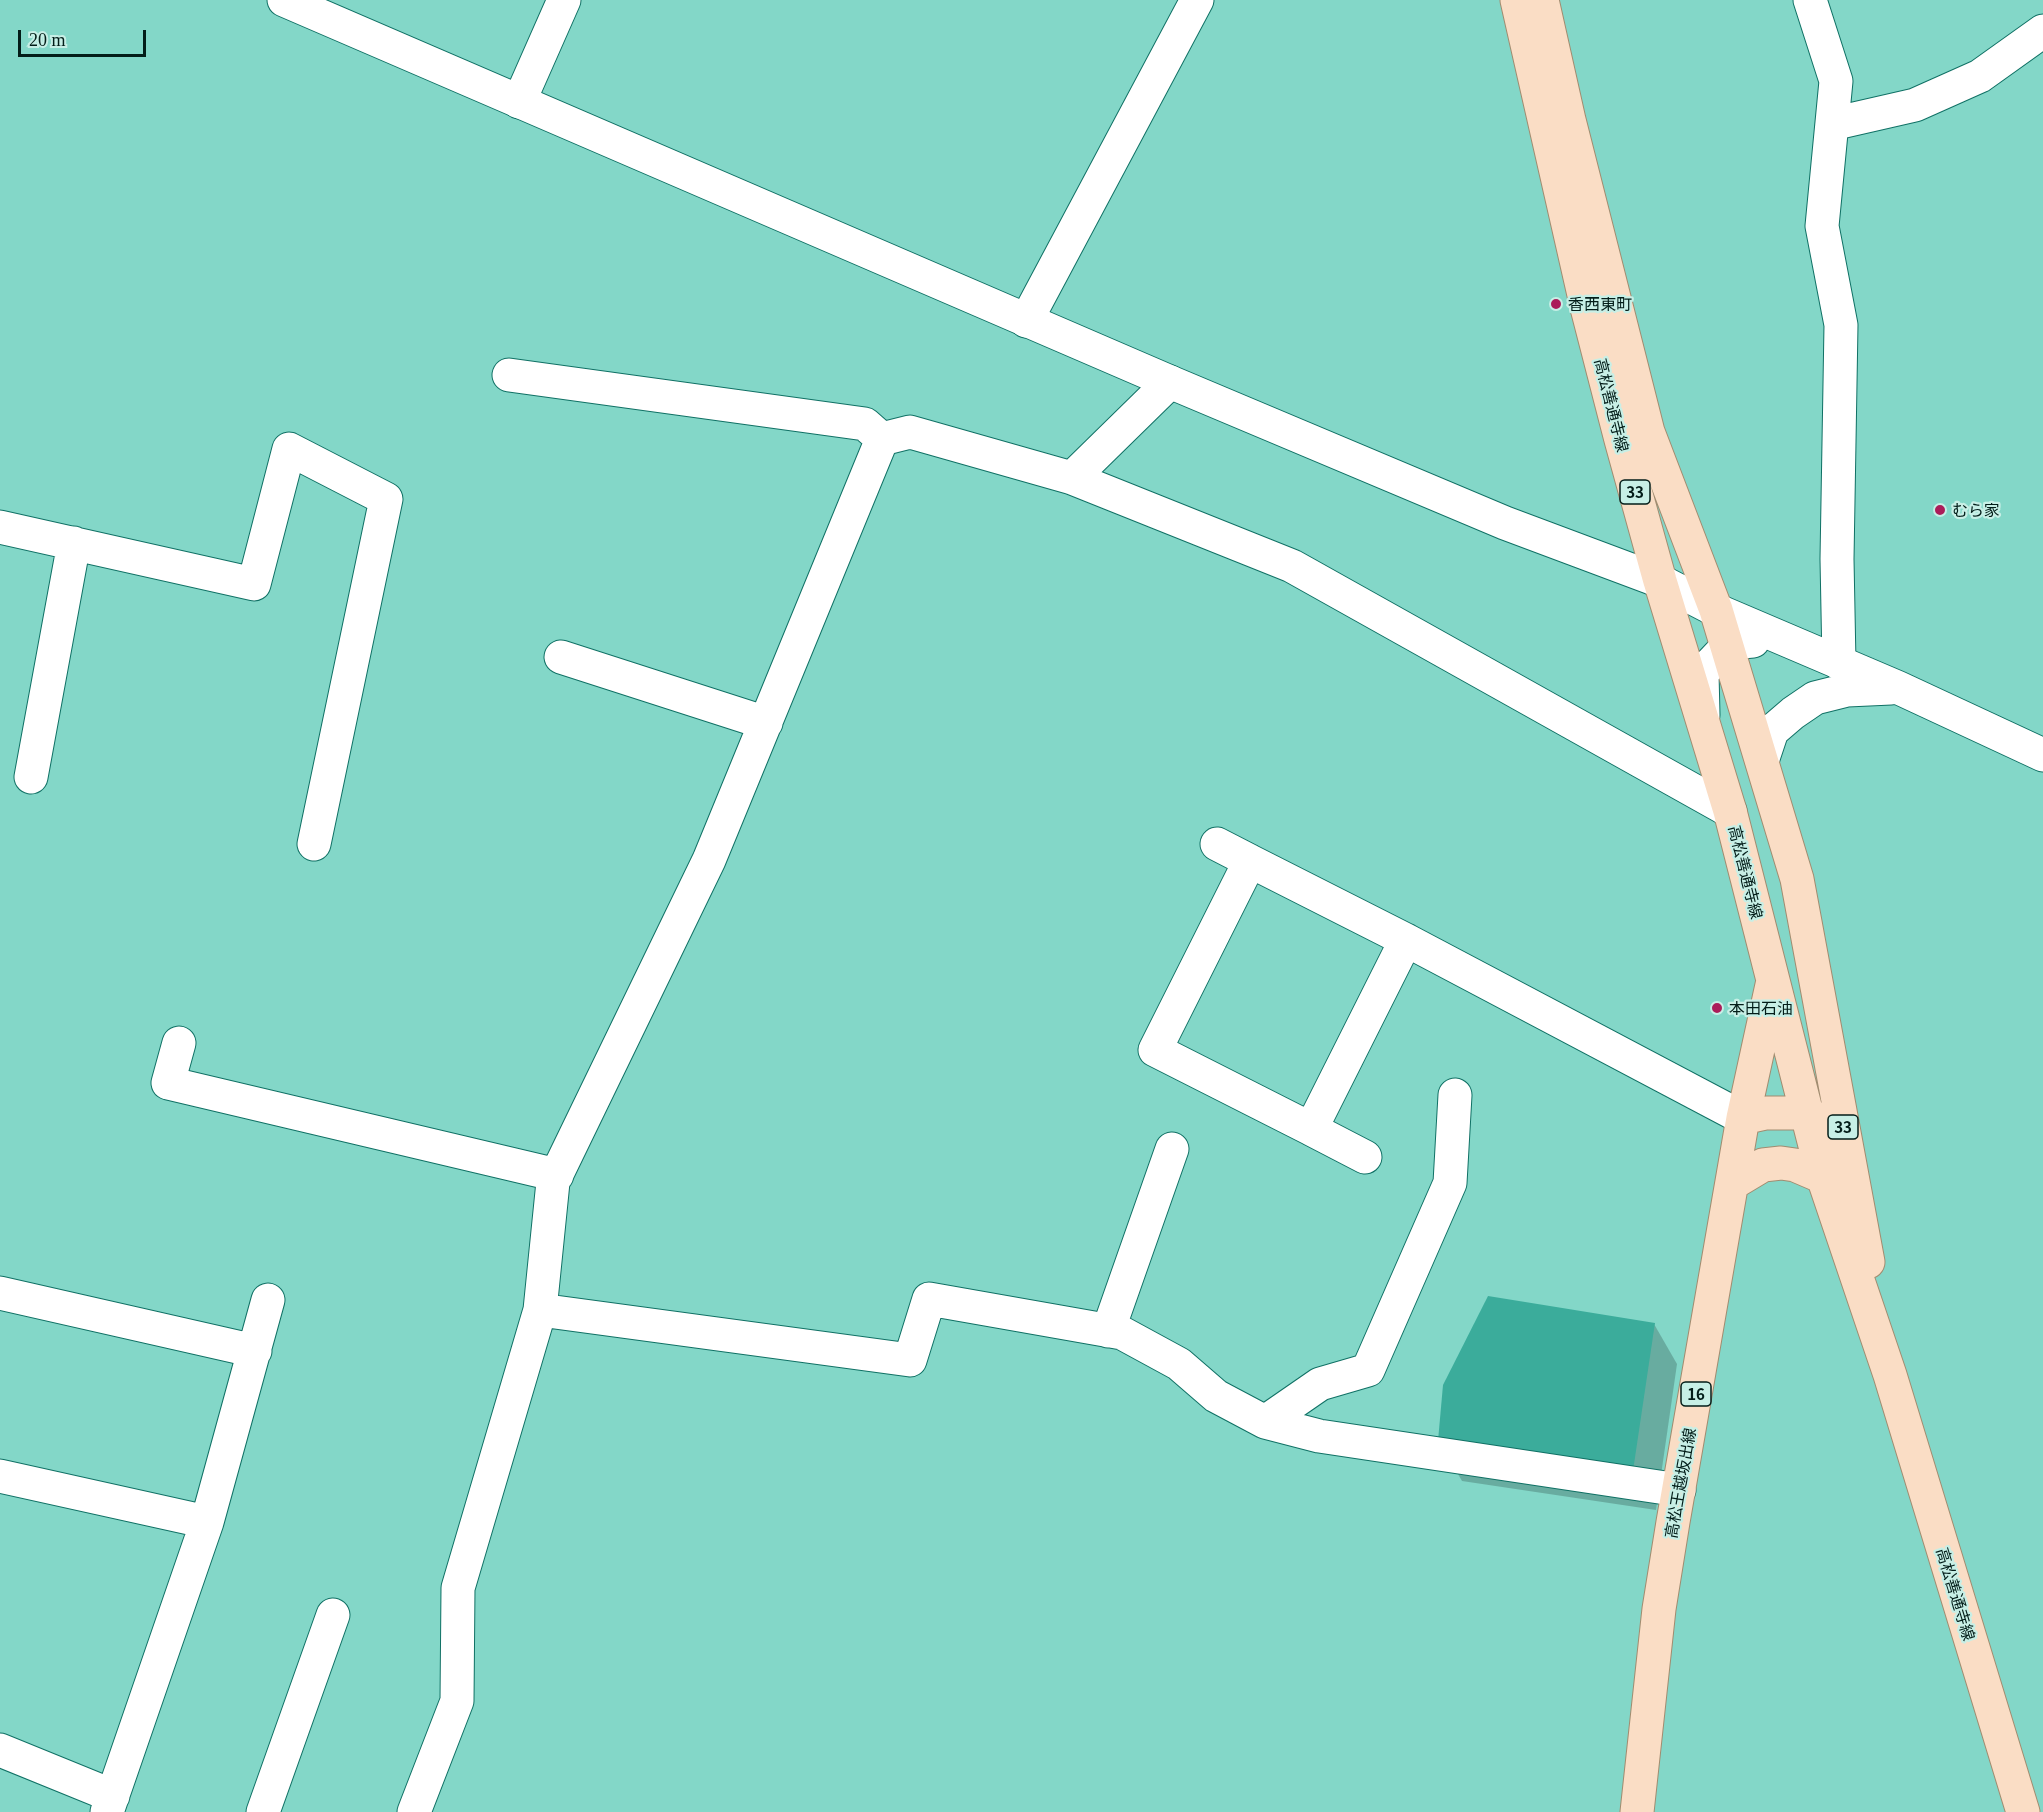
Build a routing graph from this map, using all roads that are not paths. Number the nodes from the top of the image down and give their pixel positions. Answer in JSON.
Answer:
{"nodes":[{"id":1,"x":284,"y":0,"type":"edge"},
{"id":2,"x":564,"y":0,"type":"edge"},
{"id":3,"x":1197,"y":0,"type":"edge"},
{"id":4,"x":1517,"y":0,"type":"edge"},
{"id":5,"x":1542,"y":0,"type":"edge"},
{"id":6,"x":1810,"y":0,"type":"edge"},
{"id":7,"x":2043,"y":31,"type":"edge"},
{"id":8,"x":519,"y":102,"type":"junction"},
{"id":9,"x":1832,"y":124,"type":"junction"},
{"id":10,"x":1026,"y":321,"type":"junction"},
{"id":11,"x":509,"y":375,"type":"dead end"},
{"id":12,"x":1170,"y":382,"type":"junction"},
{"id":13,"x":882,"y":439,"type":"junction"},
{"id":14,"x":1072,"y":478,"type":"junction"},
{"id":15,"x":0,"y":527,"type":"edge"},
{"id":16,"x":74,"y":543,"type":"junction"},
{"id":17,"x":1660,"y":581,"type":"junction"},
{"id":18,"x":1716,"y":610,"type":"junction"},
{"id":19,"x":1779,"y":637,"type":"junction"},
{"id":20,"x":1728,"y":650,"type":"junction"},
{"id":21,"x":561,"y":657,"type":"dead end"},
{"id":22,"x":1839,"y":663,"type":"junction"},
{"id":23,"x":1899,"y":688,"type":"junction"},
{"id":24,"x":766,"y":723,"type":"junction"},
{"id":25,"x":1703,"y":723,"type":"junction"},
{"id":26,"x":2043,"y":755,"type":"edge"},
{"id":27,"x":1762,"y":761,"type":"junction"},
{"id":28,"x":31,"y":777,"type":"dead end"},
{"id":29,"x":1730,"y":811,"type":"junction"},
{"id":30,"x":314,"y":843,"type":"dead end"},
{"id":31,"x":1217,"y":844,"type":"dead end"},
{"id":32,"x":1250,"y":861,"type":"junction"},
{"id":33,"x":1797,"y":879,"type":"junction"},
{"id":34,"x":1406,"y":940,"type":"junction"},
{"id":35,"x":1773,"y":979,"type":"junction"},
{"id":36,"x":179,"y":1043,"type":"dead end"},
{"id":37,"x":1455,"y":1095,"type":"dead end"},
{"id":38,"x":1806,"y":1113,"type":"junction"},
{"id":39,"x":1743,"y":1118,"type":"junction"},
{"id":40,"x":1311,"y":1129,"type":"junction"},
{"id":41,"x":1844,"y":1135,"type":"junction"},
{"id":42,"x":1172,"y":1149,"type":"dead end"},
{"id":43,"x":1365,"y":1157,"type":"dead end"},
{"id":44,"x":557,"y":1175,"type":"junction"},
{"id":45,"x":1822,"y":1177,"type":"junction"},
{"id":46,"x":1733,"y":1183,"type":"junction"},
{"id":47,"x":0,"y":1293,"type":"edge"},
{"id":48,"x":268,"y":1300,"type":"dead end"},
{"id":49,"x":540,"y":1310,"type":"junction"},
{"id":50,"x":1108,"y":1331,"type":"junction"},
{"id":51,"x":255,"y":1351,"type":"junction"},
{"id":52,"x":1890,"y":1375,"type":"junction"},
{"id":53,"x":1264,"y":1422,"type":"junction"},
{"id":54,"x":0,"y":1476,"type":"edge"},
{"id":55,"x":1679,"y":1490,"type":"junction"},
{"id":56,"x":207,"y":1522,"type":"junction"},
{"id":57,"x":333,"y":1615,"type":"dead end"},
{"id":58,"x":0,"y":1750,"type":"edge"},
{"id":59,"x":110,"y":1804,"type":"edge"},
{"id":60,"x":263,"y":1812,"type":"edge"},
{"id":61,"x":414,"y":1812,"type":"edge"},
{"id":62,"x":1637,"y":1812,"type":"edge"},
{"id":63,"x":2023,"y":1812,"type":"edge"}],
"edges":[{"from":1,"to":8,"type":"street"},
{"from":2,"to":8,"type":"street"},
{"from":3,"to":10,"type":"street"},
{"from":4,"to":17,"type":"main road","name":"高松善通寺線","number":"33"},
{"from":5,"to":18,"type":"main road","name":"高松善通寺線","number":"33"},
{"from":6,"to":9,"type":"street"},
{"from":7,"to":9,"type":"street"},
{"from":8,"to":10,"type":"street"},
{"from":9,"to":22,"type":"street"},
{"from":10,"to":12,"type":"street"},
{"from":11,"to":13,"type":"street"},
{"from":12,"to":14,"type":"street"},
{"from":12,"to":17,"type":"street"},
{"from":13,"to":14,"type":"street"},
{"from":13,"to":24,"type":"street"},
{"from":14,"to":29,"type":"street"},
{"from":15,"to":16,"type":"street"},
{"from":16,"to":28,"type":"street"},
{"from":16,"to":30,"type":"street"},
{"from":17,"to":18,"type":"street"},
{"from":17,"to":25,"type":"main road","name":"高松善通寺線","number":"33"},
{"from":18,"to":19,"type":"street"},
{"from":18,"to":20,"type":"main road","name":"高松善通寺線","number":"33"},
{"from":19,"to":20,"type":"street"},
{"from":19,"to":22,"type":"street"},
{"from":20,"to":25,"type":"street"},
{"from":20,"to":27,"type":"main road","name":"高松善通寺線","number":"33"},
{"from":21,"to":24,"type":"street"},
{"from":22,"to":23,"type":"street"},
{"from":23,"to":26,"type":"street"},
{"from":23,"to":27,"type":"street"},
{"from":24,"to":44,"type":"street"},
{"from":25,"to":29,"type":"main road","name":"高松善通寺線","number":"33"},
{"from":27,"to":33,"type":"main road","name":"高松善通寺線","number":"33"},
{"from":29,"to":35,"type":"main road","name":"高松善通寺線","number":"33"},
{"from":31,"to":32,"type":"street"},
{"from":32,"to":34,"type":"street"},
{"from":32,"to":40,"type":"street"},
{"from":33,"to":35,"type":"main road","name":"高松善通寺線","number":"33"},
{"from":33,"to":41,"type":"main road","name":"高松善通寺線","number":"33"},
{"from":34,"to":39,"type":"street"},
{"from":34,"to":40,"type":"street"},
{"from":35,"to":38,"type":"main road","name":"高松善通寺線","number":"33"},
{"from":35,"to":39,"type":"main road","name":"高松王越坂出線","number":"16"},
{"from":36,"to":44,"type":"street"},
{"from":37,"to":53,"type":"street"},
{"from":38,"to":39,"type":"main road"},
{"from":38,"to":41,"type":"main road"},
{"from":38,"to":45,"type":"main road","name":"高松善通寺線","number":"33"},
{"from":39,"to":46,"type":"main road","name":"高松王越坂出線","number":"16"},
{"from":40,"to":43,"type":"street"},
{"from":41,"to":52,"type":"main road","name":"高松善通寺線","number":"33"},
{"from":42,"to":50,"type":"street"},
{"from":44,"to":49,"type":"street"},
{"from":45,"to":46,"type":"main road"},
{"from":45,"to":52,"type":"main road","name":"高松善通寺線","number":"33"},
{"from":46,"to":55,"type":"main road","name":"高松王越坂出線","number":"16"},
{"from":47,"to":51,"type":"street"},
{"from":48,"to":51,"type":"street"},
{"from":49,"to":50,"type":"street"},
{"from":49,"to":61,"type":"street"},
{"from":50,"to":53,"type":"street"},
{"from":51,"to":56,"type":"street"},
{"from":52,"to":63,"type":"main road","name":"高松善通寺線","number":"33"},
{"from":53,"to":55,"type":"street"},
{"from":54,"to":56,"type":"street"},
{"from":55,"to":62,"type":"main road","name":"高松王越坂出線","number":"16"},
{"from":56,"to":59,"type":"street"},
{"from":57,"to":60,"type":"street"},
{"from":58,"to":59,"type":"street"}]}
